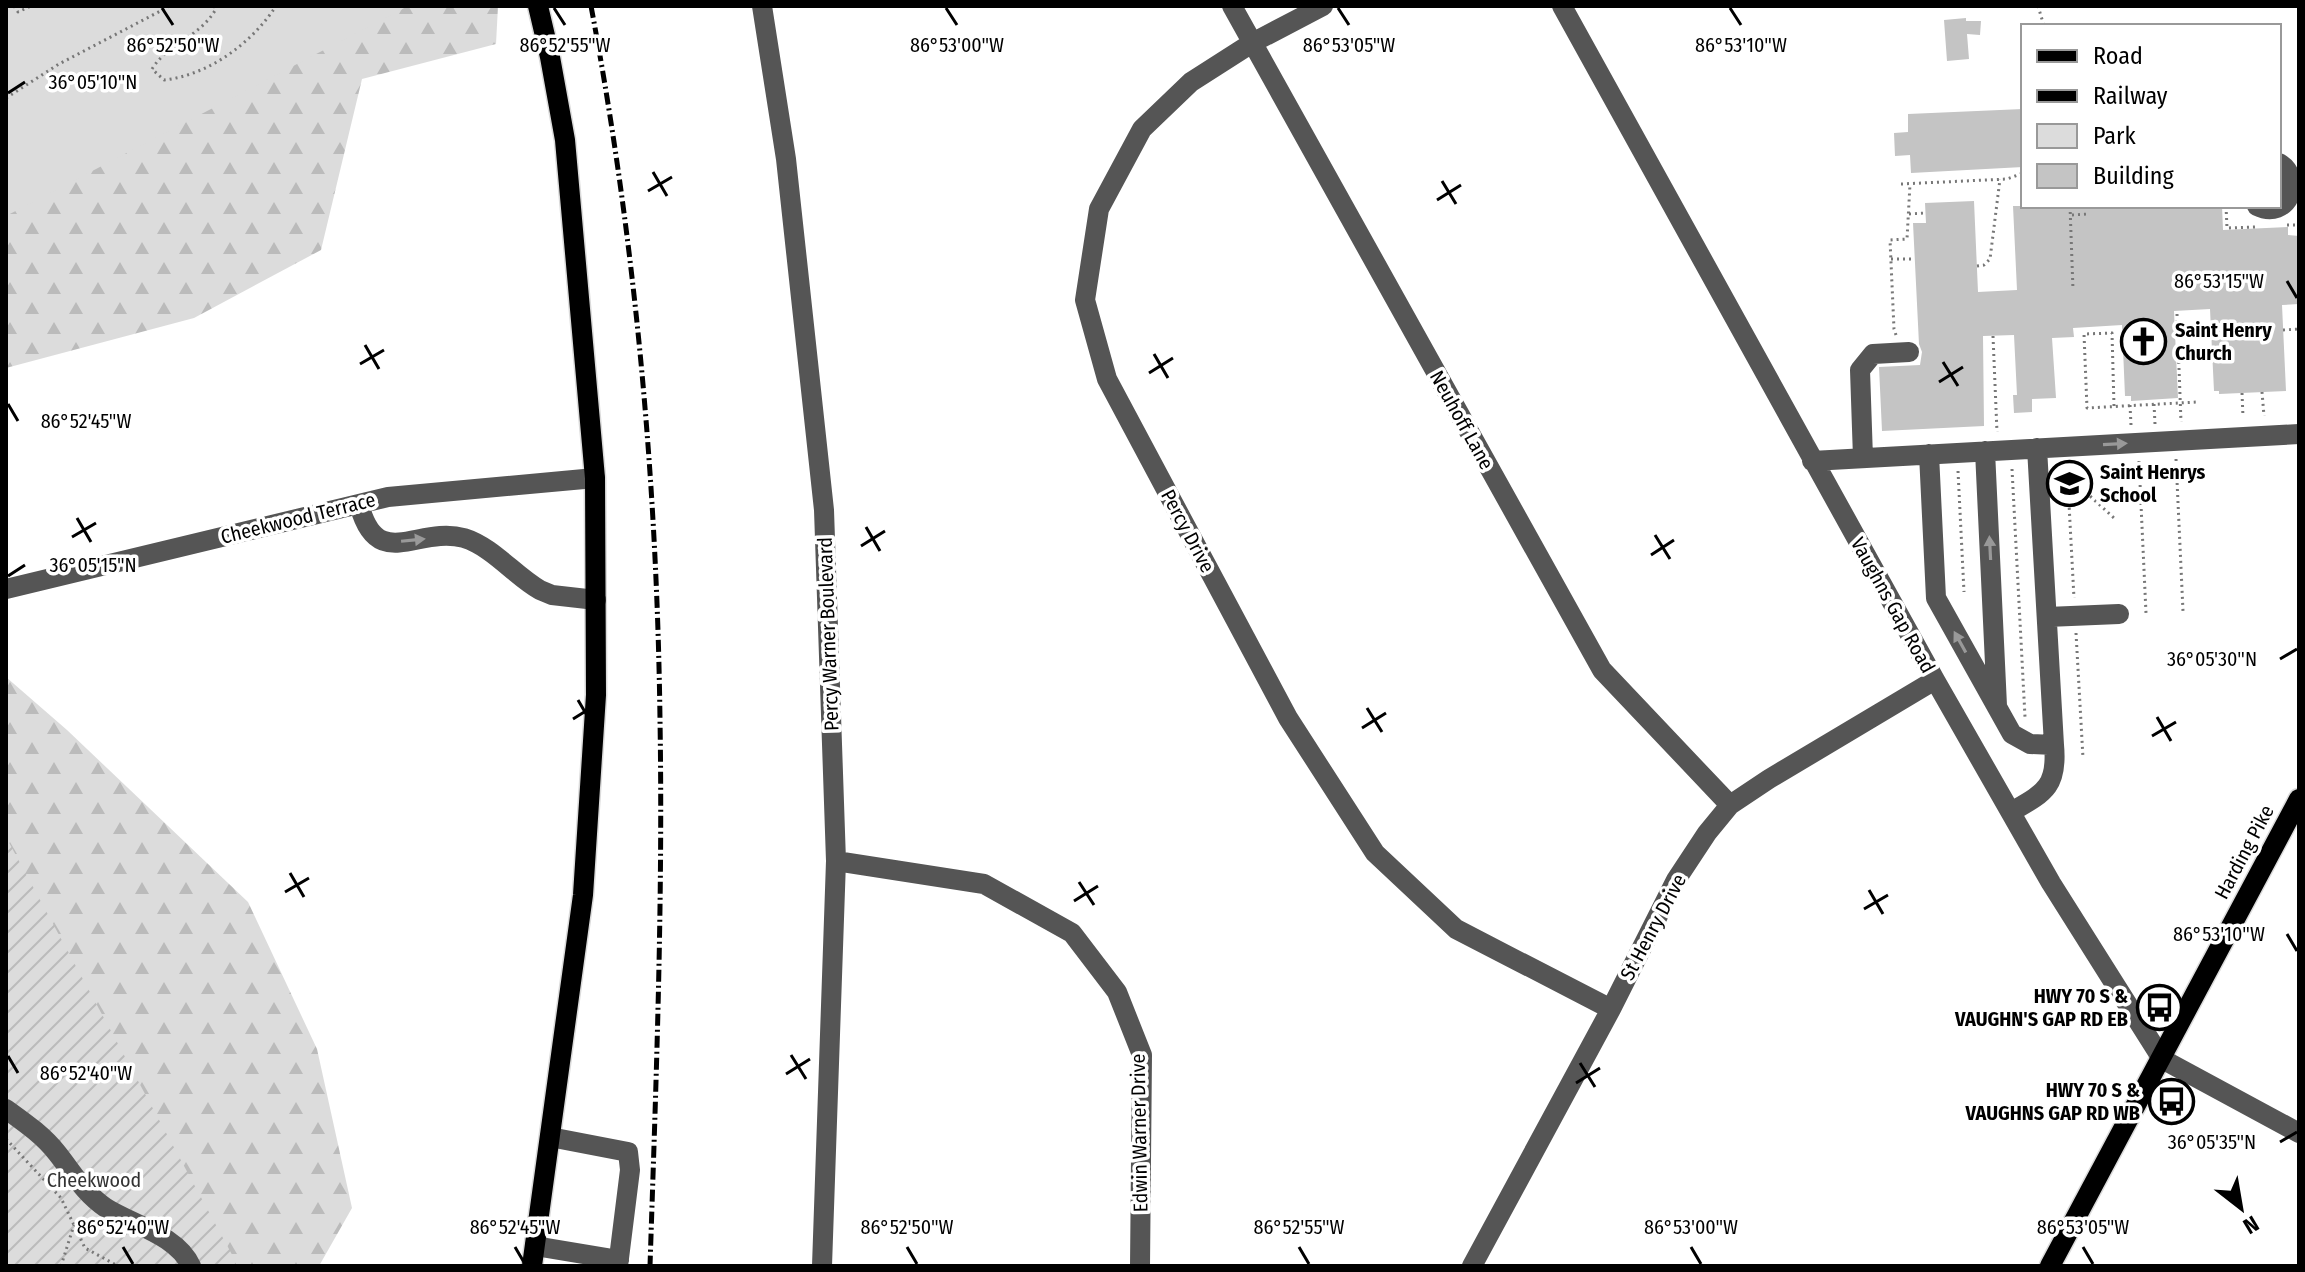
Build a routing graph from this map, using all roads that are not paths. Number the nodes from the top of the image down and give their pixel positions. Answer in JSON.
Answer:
{"nodes":[{"id":1,"x":538,"y":6,"type":"edge"},
{"id":2,"x":762,"y":6,"type":"edge"},
{"id":3,"x":1232,"y":6,"type":"edge"},
{"id":4,"x":1323,"y":6,"type":"edge"},
{"id":5,"x":1562,"y":6,"type":"edge"},
{"id":6,"x":1252,"y":43,"type":"junction"},
{"id":7,"x":2281,"y":164,"type":"edge"},
{"id":8,"x":2297,"y":184,"type":"edge"},
{"id":9,"x":2281,"y":207,"type":"edge"},
{"id":10,"x":2277,"y":208,"type":"edge"},
{"id":11,"x":2249,"y":212,"type":"edge"},
{"id":12,"x":1907,"y":352,"type":"road end"},
{"id":13,"x":2299,"y":434,"type":"edge"},
{"id":14,"x":1998,"y":446,"type":"junction"},
{"id":15,"x":2037,"y":448,"type":"junction"},
{"id":16,"x":1929,"y":454,"type":"junction"},
{"id":17,"x":1863,"y":458,"type":"junction"},
{"id":18,"x":1812,"y":461,"type":"junction"},
{"id":19,"x":595,"y":478,"type":"junction"},
{"id":20,"x":359,"y":504,"type":"junction"},
{"id":21,"x":6,"y":589,"type":"edge"},
{"id":22,"x":596,"y":600,"type":"junction"},
{"id":23,"x":2119,"y":614,"type":"dead end"},
{"id":24,"x":2047,"y":617,"type":"junction"},
{"id":25,"x":1935,"y":680,"type":"junction"},
{"id":26,"x":1997,"y":710,"type":"junction"},
{"id":27,"x":2054,"y":745,"type":"junction"},
{"id":28,"x":2299,"y":799,"type":"edge"},
{"id":29,"x":1730,"y":805,"type":"junction"},
{"id":30,"x":2011,"y":812,"type":"junction"},
{"id":31,"x":836,"y":861,"type":"junction"},
{"id":32,"x":1611,"y":1009,"type":"junction"},
{"id":33,"x":2162,"y":1059,"type":"junction"},
{"id":34,"x":6,"y":1109,"type":"edge"},
{"id":35,"x":2299,"y":1133,"type":"edge"},
{"id":36,"x":550,"y":1137,"type":"junction"},
{"id":37,"x":534,"y":1256,"type":"edge"},
{"id":38,"x":618,"y":1263,"type":"edge"},
{"id":39,"x":191,"y":1266,"type":"edge"},
{"id":40,"x":822,"y":1266,"type":"edge"},
{"id":41,"x":1140,"y":1266,"type":"edge"},
{"id":42,"x":1472,"y":1266,"type":"edge"},
{"id":43,"x":2050,"y":1266,"type":"edge"}],
"edges":[{"from":1,"to":19,"type":"main road"},
{"from":2,"to":31,"type":"street","name":"Percy Warner Boulevard"},
{"from":3,"to":6,"type":"street","name":"Neuhoff Lane"},
{"from":4,"to":6,"type":"street","name":"Percy Drive"},
{"from":5,"to":18,"type":"street","name":"Vaughns Gap Road"},
{"from":6,"to":29,"type":"street","name":"Neuhoff Lane"},
{"from":6,"to":32,"type":"street","name":"Percy Drive"},
{"from":7,"to":8,"type":"street"},
{"from":8,"to":9,"type":"street"},
{"from":10,"to":11,"type":"street"},
{"from":12,"to":17,"type":"street"},
{"from":15,"to":13,"type":"street","one_way":true},
{"from":14,"to":15,"type":"street"},
{"from":14,"to":16,"type":"street"},
{"from":26,"to":14,"type":"street","one_way":true},
{"from":15,"to":24,"type":"street"},
{"from":16,"to":17,"type":"street"},
{"from":26,"to":16,"type":"street","one_way":true},
{"from":17,"to":18,"type":"street"},
{"from":18,"to":25,"type":"street","name":"Vaughns Gap Road"},
{"from":19,"to":20,"type":"street","name":"Cheekwood Terrace"},
{"from":19,"to":22,"type":"main road"},
{"from":20,"to":21,"type":"street","name":"Cheekwood Terrace"},
{"from":20,"to":22,"type":"street","one_way":true},
{"from":22,"to":36,"type":"main road"},
{"from":23,"to":24,"type":"street"},
{"from":24,"to":27,"type":"street"},
{"from":25,"to":29,"type":"street","name":"St Henry Drive"},
{"from":25,"to":30,"type":"street","name":"Vaughns Gap Road"},
{"from":26,"to":27,"type":"street"},
{"from":27,"to":30,"type":"street"},
{"from":28,"to":33,"type":"main road","name":"Harding Pike"},
{"from":29,"to":32,"type":"street","name":"St Henry Drive"},
{"from":30,"to":33,"type":"street","name":"Vaughns Gap Road"},
{"from":31,"to":40,"type":"street","name":"Percy Warner Boulevard"},
{"from":31,"to":41,"type":"street","name":"Edwin Warner Drive"},
{"from":32,"to":42,"type":"street","name":"St Henry Drive"},
{"from":33,"to":35,"type":"street","name":"Vaughns Gap Road"},
{"from":33,"to":43,"type":"main road","name":"Harding Pike"},
{"from":34,"to":39,"type":"street"},
{"from":36,"to":37,"type":"main road"},
{"from":36,"to":38,"type":"street"},
{"from":37,"to":38,"type":"street"}]}
